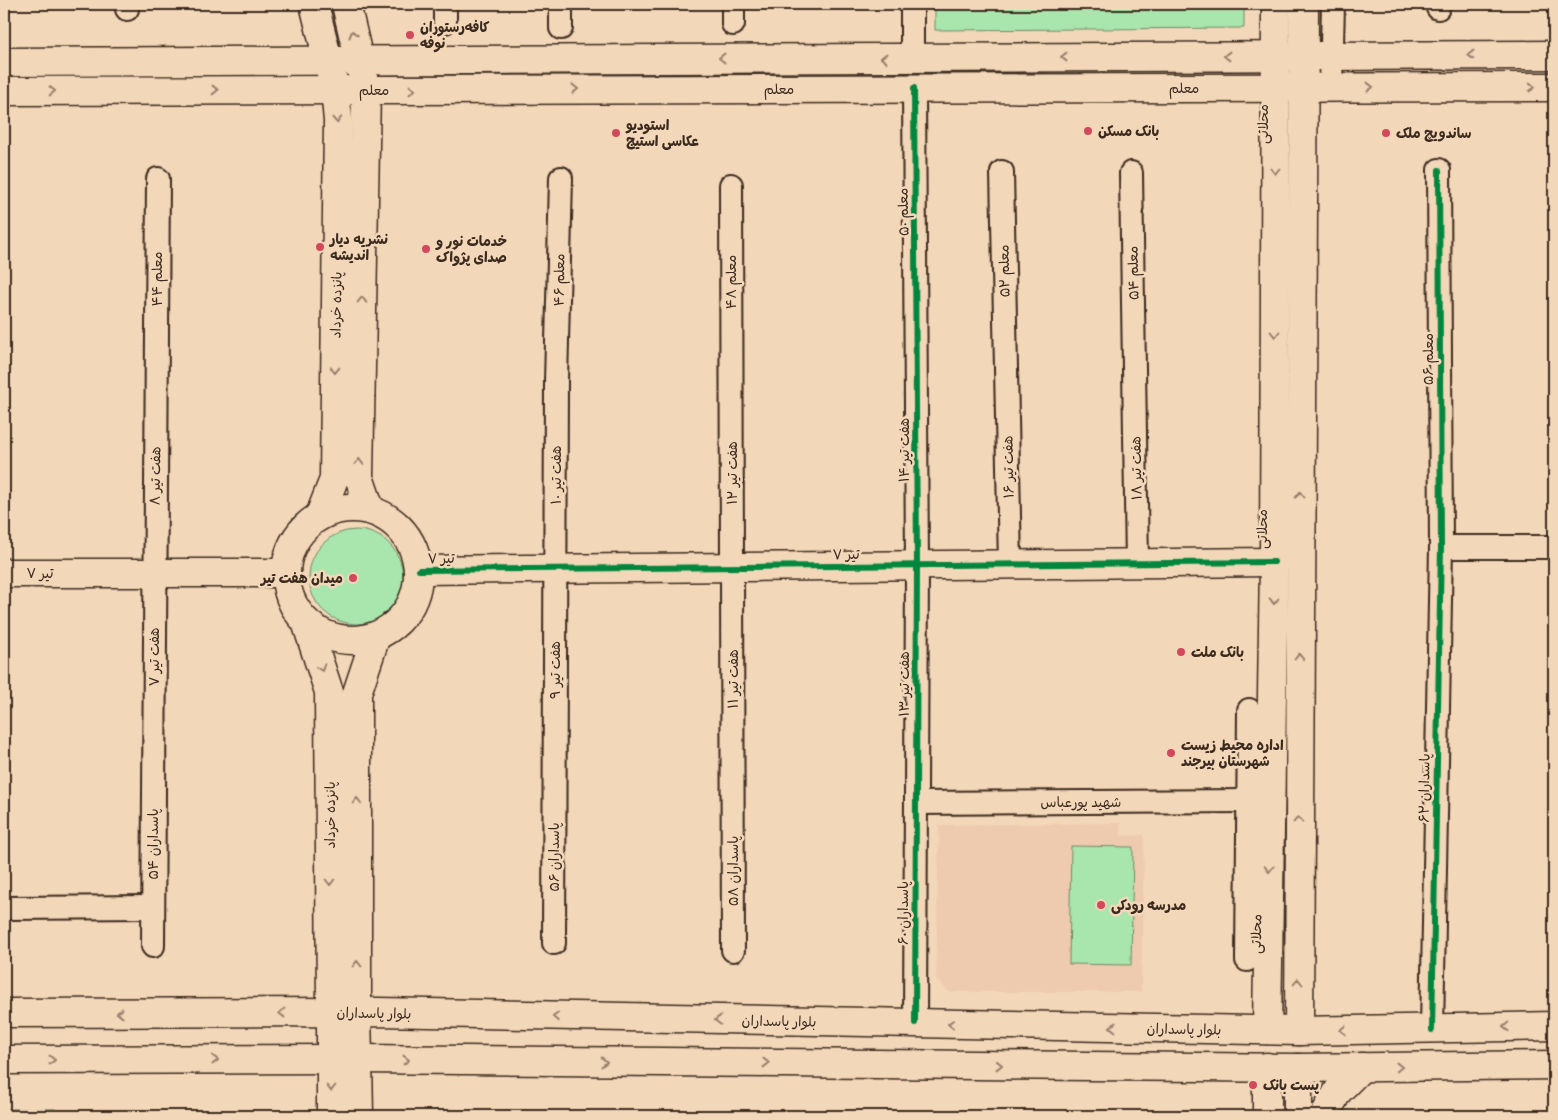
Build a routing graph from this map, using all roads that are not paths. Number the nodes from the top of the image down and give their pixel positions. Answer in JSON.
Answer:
{"nodes":[{"id":1,"x":314,"y":4,"type":"edge"},
{"id":2,"x":346,"y":4,"type":"edge"},
{"id":3,"x":561,"y":4,"type":"edge"},
{"id":4,"x":912,"y":4,"type":"edge"},
{"id":5,"x":1276,"y":4,"type":"edge"},
{"id":6,"x":1304,"y":4,"type":"edge"},
{"id":7,"x":1332,"y":4,"type":"edge"},
{"id":8,"x":561,"y":28,"type":"dead end"},
{"id":9,"x":1554,"y":55,"type":"edge"},
{"id":10,"x":1276,"y":56,"type":"junction"},
{"id":11,"x":1304,"y":56,"type":"junction"},
{"id":12,"x":1331,"y":56,"type":"junction"},
{"id":13,"x":912,"y":58,"type":"junction"},
{"id":14,"x":328,"y":60,"type":"junction"},
{"id":15,"x":360,"y":60,"type":"junction"},
{"id":16,"x":4,"y":62,"type":"edge"},
{"id":17,"x":1331,"y":87,"type":"junction"},
{"id":18,"x":1554,"y":87,"type":"edge"},
{"id":19,"x":914,"y":88,"type":"junction"},
{"id":20,"x":1275,"y":88,"type":"junction"},
{"id":21,"x":1304,"y":88,"type":"junction"},
{"id":22,"x":335,"y":89,"type":"junction"},
{"id":23,"x":366,"y":90,"type":"junction"},
{"id":24,"x":4,"y":91,"type":"edge"},
{"id":25,"x":1439,"y":170,"type":"dead end"},
{"id":26,"x":1002,"y":172,"type":"dead end"},
{"id":27,"x":1131,"y":173,"type":"dead end"},
{"id":28,"x":561,"y":178,"type":"dead end"},
{"id":29,"x":158,"y":180,"type":"dead end"},
{"id":30,"x":731,"y":185,"type":"dead end"},
{"id":31,"x":916,"y":334,"type":"joint"},
{"id":32,"x":1006,"y":370,"type":"joint"},
{"id":33,"x":1134,"y":372,"type":"joint"},
{"id":34,"x":157,"y":379,"type":"joint"},
{"id":35,"x":732,"y":379,"type":"joint"},
{"id":36,"x":556,"y":382,"type":"joint"},
{"id":37,"x":370,"y":509,"type":"junction"},
{"id":38,"x":320,"y":515,"type":"junction"},
{"id":39,"x":1441,"y":547,"type":"junction"},
{"id":40,"x":1554,"y":547,"type":"edge"},
{"id":41,"x":1274,"y":562,"type":"junction"},
{"id":42,"x":1137,"y":564,"type":"junction"},
{"id":43,"x":1010,"y":565,"type":"junction"},
{"id":44,"x":917,"y":566,"type":"junction"},
{"id":45,"x":733,"y":567,"type":"junction"},
{"id":46,"x":555,"y":569,"type":"junction"},
{"id":47,"x":419,"y":570,"type":"junction"},
{"id":48,"x":4,"y":573,"type":"edge"},
{"id":49,"x":154,"y":573,"type":"junction"},
{"id":50,"x":286,"y":573,"type":"junction"},
{"id":51,"x":306,"y":622,"type":"junction"},
{"id":52,"x":376,"y":636,"type":"junction"},
{"id":53,"x":1249,"y":710,"type":"dead end"},
{"id":54,"x":154,"y":742,"type":"joint"},
{"id":55,"x":554,"y":770,"type":"joint"},
{"id":56,"x":733,"y":791,"type":"joint"},
{"id":57,"x":1247,"y":801,"type":"junction"},
{"id":58,"x":916,"y":803,"type":"junction"},
{"id":59,"x":153,"y":907,"type":"junction"},
{"id":60,"x":4,"y":908,"type":"edge"},
{"id":61,"x":554,"y":943,"type":"dead end"},
{"id":62,"x":153,"y":946,"type":"dead end"},
{"id":63,"x":733,"y":950,"type":"dead end"},
{"id":64,"x":1247,"y":960,"type":"dead end"},
{"id":65,"x":344,"y":1012,"type":"junction"},
{"id":66,"x":4,"y":1013,"type":"edge"},
{"id":67,"x":914,"y":1023,"type":"junction"},
{"id":68,"x":1554,"y":1026,"type":"edge"},
{"id":69,"x":1267,"y":1030,"type":"junction"},
{"id":70,"x":1432,"y":1030,"type":"junction"},
{"id":71,"x":1299,"y":1031,"type":"junction"},
{"id":72,"x":4,"y":1060,"type":"edge"},
{"id":73,"x":344,"y":1060,"type":"junction"},
{"id":74,"x":1554,"y":1065,"type":"edge"},
{"id":75,"x":1362,"y":1067,"type":"junction"},
{"id":76,"x":1267,"y":1068,"type":"junction"},
{"id":77,"x":1298,"y":1068,"type":"junction"},
{"id":78,"x":331,"y":1116,"type":"edge"},
{"id":79,"x":359,"y":1116,"type":"edge"},
{"id":80,"x":1268,"y":1116,"type":"edge"},
{"id":81,"x":1298,"y":1116,"type":"edge"},
{"id":82,"x":1324,"y":1116,"type":"edge"}],
"edges":[{"from":1,"to":14,"type":"main road","name":"پانزده خرداد"},
{"from":15,"to":2,"type":"main road","name":"پانزده خرداد","one_way":true},
{"from":3,"to":8,"type":"street"},
{"from":4,"to":13,"type":"street"},
{"from":5,"to":10,"type":"main road","name":"محلاتی"},
{"from":6,"to":11,"type":"main road"},
{"from":7,"to":12,"type":"street"},
{"from":9,"to":12,"type":"main road","one_way":true},
{"from":10,"to":11,"type":"main road"},
{"from":10,"to":13,"type":"main road","one_way":true},
{"from":10,"to":20,"type":"main road","name":"محلاتی"},
{"from":11,"to":12,"type":"main road"},
{"from":11,"to":21,"type":"main road"},
{"from":12,"to":17,"type":"street"},
{"from":13,"to":15,"type":"main road","one_way":true},
{"from":14,"to":15,"type":"main road"},
{"from":14,"to":16,"type":"main road"},
{"from":14,"to":22,"type":"main road","name":"پانزده خرداد"},
{"from":15,"to":23,"type":"main road","name":"پانزده خرداد"},
{"from":17,"to":18,"type":"main road","name":"معلم","one_way":true},
{"from":17,"to":21,"type":"main road","name":"معلم"},
{"from":19,"to":20,"type":"main road","name":"معلم"},
{"from":23,"to":19,"type":"main road","name":"معلم","one_way":true},
{"from":19,"to":31,"type":"street","name":"معلم ۵۰"},
{"from":20,"to":21,"type":"main road","name":"معلم"},
{"from":20,"to":41,"type":"main road","name":"محلاتی","one_way":true},
{"from":71,"to":21,"type":"main road","one_way":true},
{"from":22,"to":23,"type":"main road","name":"معلم"},
{"from":24,"to":22,"type":"main road","name":"معلم","one_way":true},
{"from":22,"to":38,"type":"main road","name":"پانزده خرداد","one_way":true},
{"from":37,"to":23,"type":"main road","name":"پانزده خرداد","one_way":true},
{"from":25,"to":39,"type":"street","name":"معلم ۵۶"},
{"from":26,"to":32,"type":"street","name":"معلم ۵۲"},
{"from":27,"to":33,"type":"street","name":"معلم ۵۴"},
{"from":28,"to":36,"type":"street","name":"معلم ۴۶"},
{"from":29,"to":34,"type":"street","name":"معلم ۴۴"},
{"from":30,"to":35,"type":"street","name":"معلم ۴۸"},
{"from":31,"to":44,"type":"street","name":"هفت تیر ۱۴"},
{"from":32,"to":43,"type":"street","name":"هفت تیر ۱۶"},
{"from":33,"to":42,"type":"street","name":"هفت تیر ۱۸"},
{"from":34,"to":49,"type":"street","name":"هفت تیر ۸"},
{"from":35,"to":45,"type":"street","name":"هفت تیر ۱۲"},
{"from":36,"to":46,"type":"street","name":"هفت تیر ۱۰"},
{"from":37,"to":38,"type":"main road"},
{"from":37,"to":47,"type":"main road"},
{"from":38,"to":50,"type":"main road"},
{"from":39,"to":40,"type":"street"},
{"from":39,"to":70,"type":"street","name":"پاسداران ۶۲"},
{"from":41,"to":42,"type":"main road","name":"۷ تیر"},
{"from":41,"to":69,"type":"main road","name":"محلاتی","one_way":true},
{"from":42,"to":43,"type":"main road","name":"۷ تیر"},
{"from":43,"to":44,"type":"main road","name":"۷ تیر"},
{"from":44,"to":45,"type":"main road","name":"۷ تیر"},
{"from":44,"to":58,"type":"street","name":"هفت تیر ۱۳"},
{"from":45,"to":46,"type":"main road","name":"۷ تیر"},
{"from":45,"to":56,"type":"street","name":"هفت تیر ۱۱"},
{"from":46,"to":47,"type":"main road","name":"۷ تیر"},
{"from":46,"to":55,"type":"street","name":"هفت تیر ۹"},
{"from":47,"to":52,"type":"main road"},
{"from":48,"to":49,"type":"main road","name":"۷ تیر"},
{"from":49,"to":50,"type":"main road","name":"۷ تیر"},
{"from":49,"to":54,"type":"street","name":"هفت تیر ۷"},
{"from":50,"to":51,"type":"main road"},
{"from":51,"to":52,"type":"main road"},
{"from":51,"to":65,"type":"main road","name":"پانزده خرداد","one_way":true},
{"from":65,"to":52,"type":"main road","name":"پانزده خرداد","one_way":true},
{"from":53,"to":57,"type":"street"},
{"from":54,"to":59,"type":"street","name":"پاسداران ۵۴"},
{"from":55,"to":61,"type":"street","name":"پاسداران ۵۶"},
{"from":56,"to":63,"type":"street","name":"پاسداران ۵۸"},
{"from":57,"to":58,"type":"street","name":"شهید پورعباس"},
{"from":57,"to":64,"type":"street"},
{"from":58,"to":67,"type":"street","name":"پاسداران ۶۰"},
{"from":59,"to":60,"type":"street"},
{"from":59,"to":62,"type":"street","name":"پاسداران ۵۴"},
{"from":65,"to":66,"type":"main road","name":"بلوار پاسداران","one_way":true},
{"from":67,"to":65,"type":"main road","name":"بلوار پاسداران","one_way":true},
{"from":65,"to":73,"type":"main road"},
{"from":69,"to":67,"type":"main road","name":"بلوار پاسداران","one_way":true},
{"from":68,"to":70,"type":"main road","name":"بلوار پاسداران","one_way":true},
{"from":69,"to":71,"type":"main road","name":"بلوار پاسداران"},
{"from":69,"to":76,"type":"main road","name":"محلاتی"},
{"from":70,"to":71,"type":"main road","name":"بلوار پاسداران","one_way":true},
{"from":71,"to":77,"type":"main road"},
{"from":72,"to":73,"type":"main road","one_way":true},
{"from":73,"to":76,"type":"main road","one_way":true},
{"from":73,"to":78,"type":"main road","one_way":true},
{"from":73,"to":79,"type":"main road"},
{"from":75,"to":74,"type":"main road","one_way":true},
{"from":75,"to":77,"type":"main road"},
{"from":75,"to":82,"type":"main road"},
{"from":76,"to":77,"type":"main road"},
{"from":76,"to":80,"type":"main road"},
{"from":77,"to":81,"type":"main road"}]}
